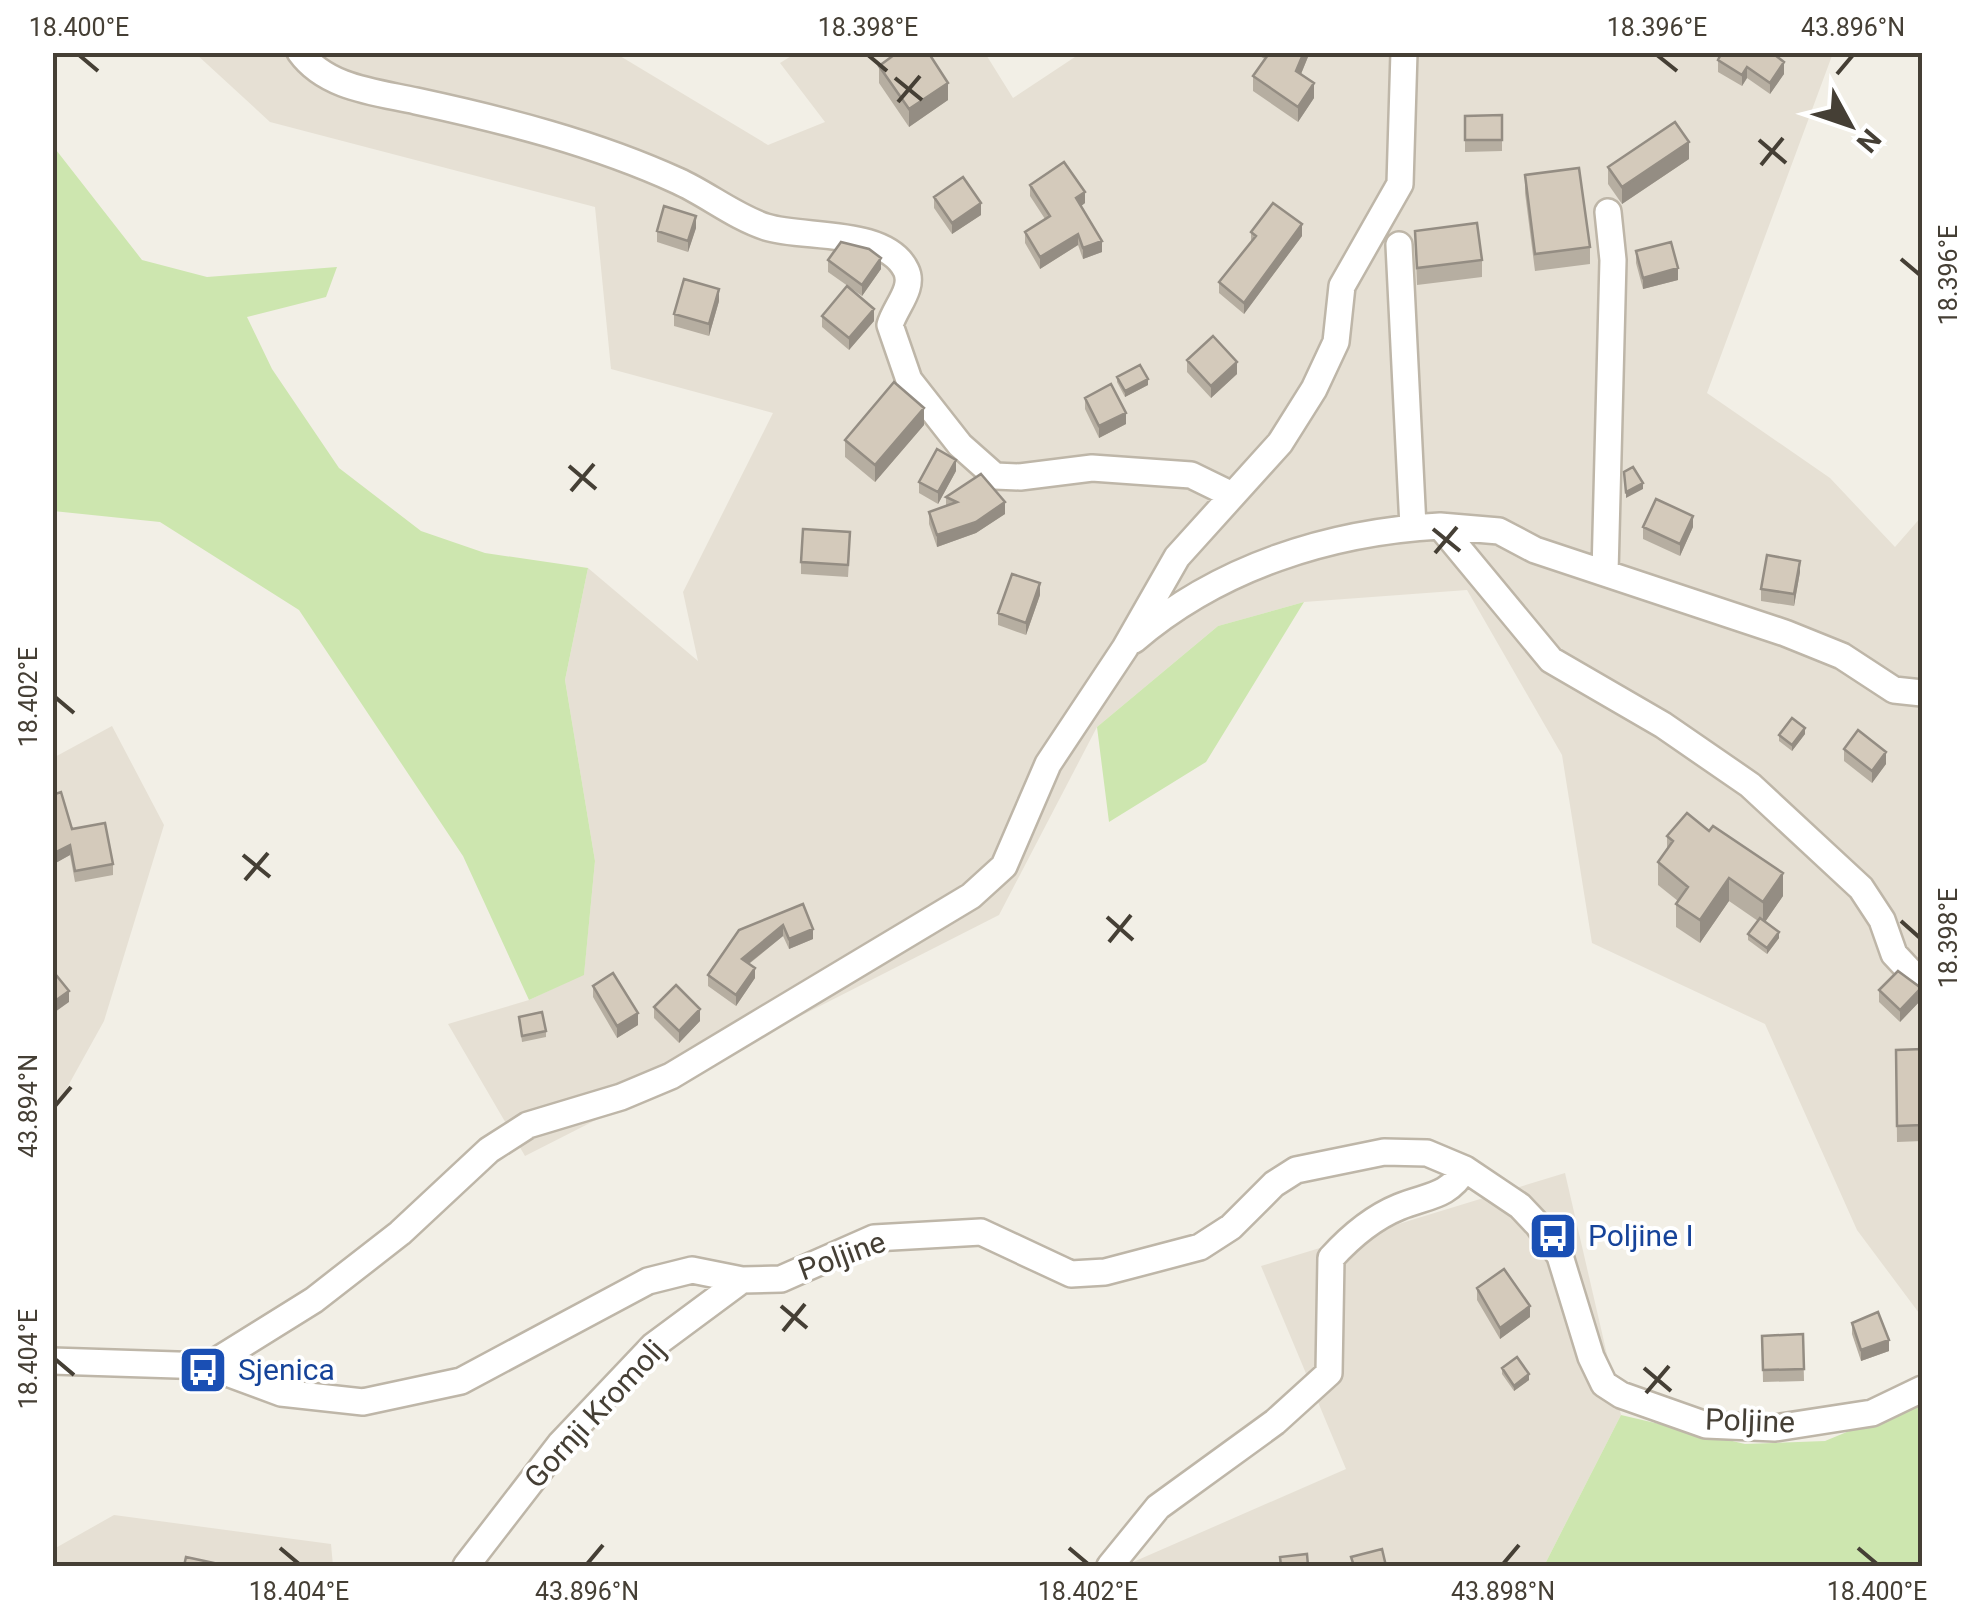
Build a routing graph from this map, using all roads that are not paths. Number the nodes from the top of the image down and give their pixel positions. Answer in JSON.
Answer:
{"nodes":[{"id":1,"x":300,"y":52,"type":"edge"},
{"id":2,"x":1404,"y":52,"type":"edge"},
{"id":3,"x":1608,"y":212,"type":"dead end"},
{"id":4,"x":1398,"y":245,"type":"dead end"},
{"id":5,"x":1232,"y":495,"type":"junction"},
{"id":6,"x":1440,"y":526,"type":"junction"},
{"id":7,"x":1413,"y":528,"type":"junction"},
{"id":8,"x":1605,"y":574,"type":"junction"},
{"id":9,"x":1126,"y":648,"type":"junction"},
{"id":10,"x":1922,"y":693,"type":"edge"},
{"id":11,"x":1922,"y":984,"type":"edge"},
{"id":12,"x":1465,"y":1169,"type":"junction"},
{"id":13,"x":742,"y":1280,"type":"junction"},
{"id":14,"x":52,"y":1361,"type":"edge"},
{"id":15,"x":208,"y":1366,"type":"junction"},
{"id":16,"x":1922,"y":1389,"type":"edge"},
{"id":17,"x":466,"y":1566,"type":"edge"},
{"id":18,"x":1110,"y":1566,"type":"edge"}],
"edges":[{"from":1,"to":5,"type":"street"},
{"from":2,"to":5,"type":"street"},
{"from":3,"to":8,"type":"street"},
{"from":4,"to":7,"type":"street"},
{"from":5,"to":9,"type":"street"},
{"from":6,"to":7,"type":"street"},
{"from":6,"to":8,"type":"street"},
{"from":6,"to":11,"type":"street"},
{"from":7,"to":9,"type":"street"},
{"from":8,"to":10,"type":"street"},
{"from":9,"to":15,"type":"street"},
{"from":12,"to":13,"type":"street","name":"Poljine"},
{"from":12,"to":16,"type":"street","name":"Poljine"},
{"from":12,"to":18,"type":"street"},
{"from":13,"to":15,"type":"street","name":"Poljine"},
{"from":13,"to":17,"type":"street","name":"Gornji Kromolj"},
{"from":14,"to":15,"type":"street"}]}
